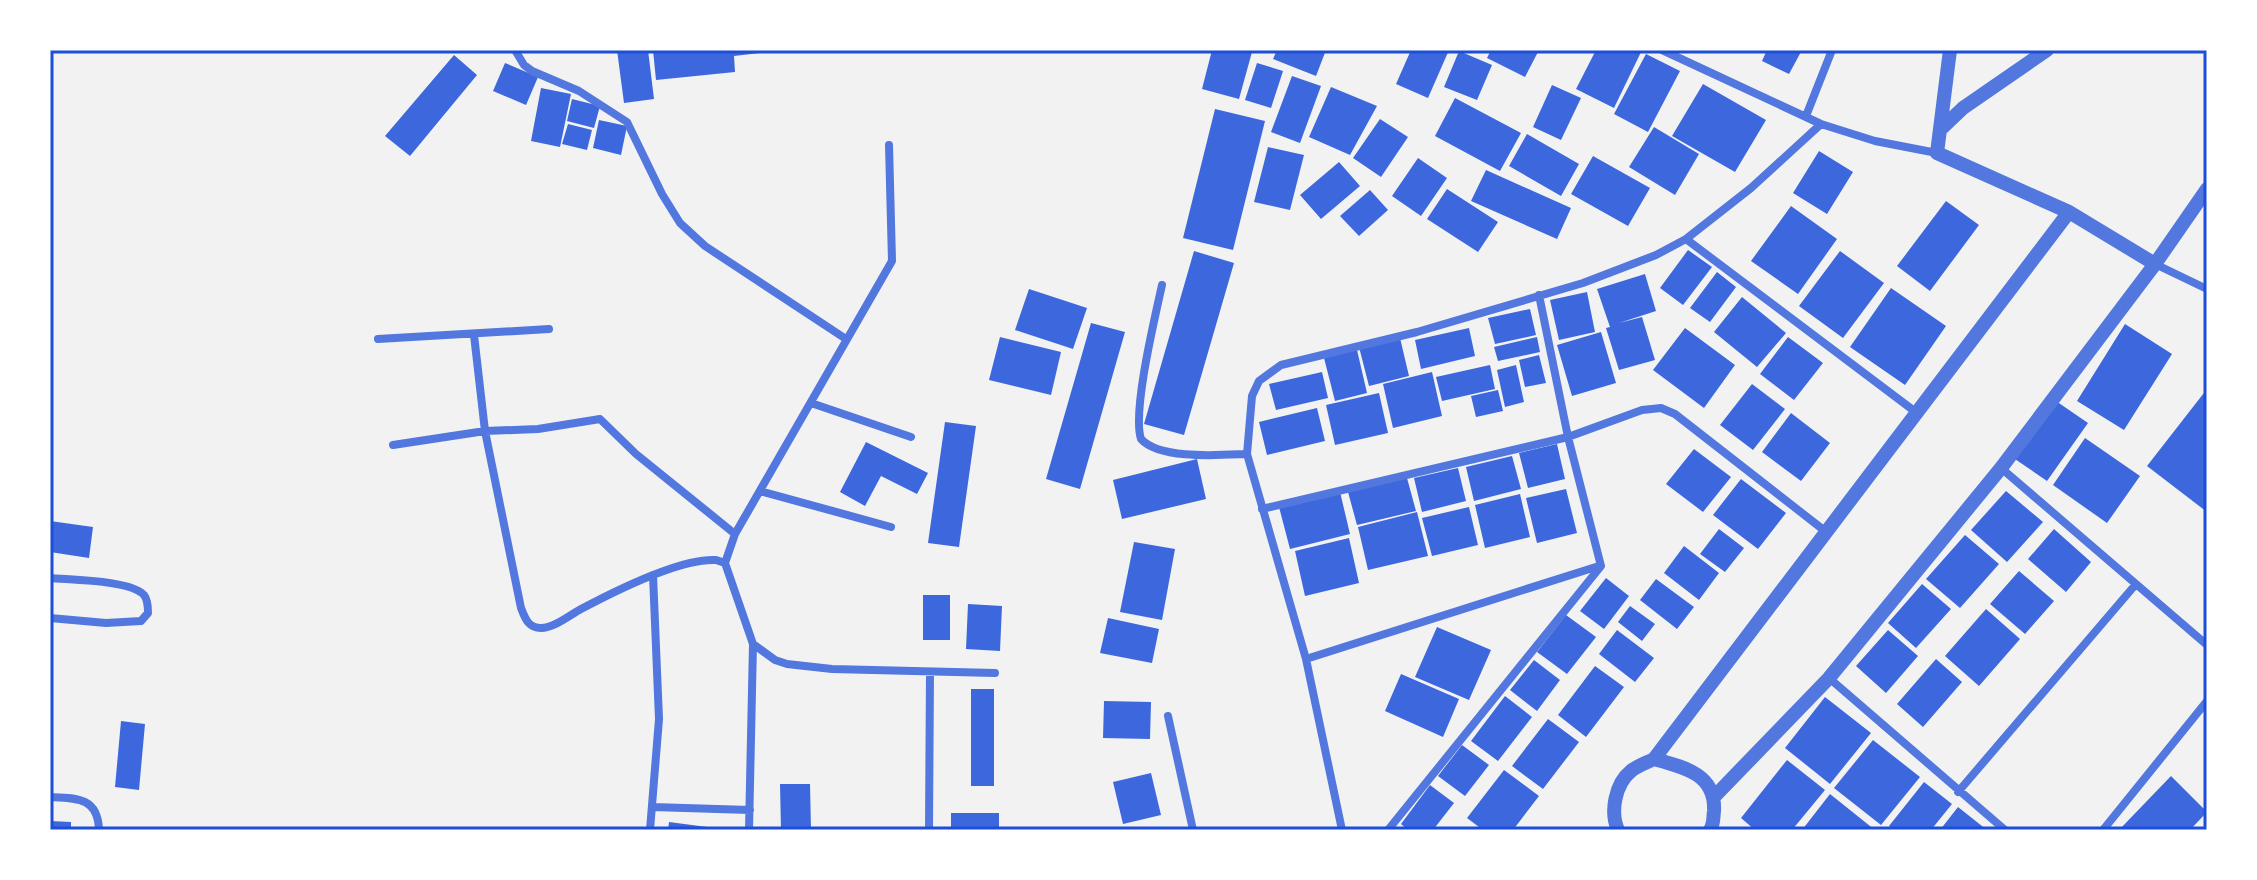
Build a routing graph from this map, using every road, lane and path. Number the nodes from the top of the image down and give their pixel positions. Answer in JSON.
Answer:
{"nodes":[{"id":1,"x":515,"y":50,"type":"edge"},
{"id":2,"x":1662,"y":50,"type":"edge"},
{"id":3,"x":1832,"y":50,"type":"edge"},
{"id":4,"x":1950,"y":50,"type":"edge"},
{"id":5,"x":2047,"y":50,"type":"edge"},
{"id":6,"x":1806,"y":116,"type":"junction"},
{"id":7,"x":1821,"y":124,"type":"junction"},
{"id":8,"x":1941,"y":129,"type":"junction"},
{"id":9,"x":889,"y":145,"type":"dead end"},
{"id":10,"x":1937,"y":153,"type":"junction"},
{"id":11,"x":2207,"y":189,"type":"edge"},
{"id":12,"x":2069,"y":212,"type":"junction"},
{"id":13,"x":1686,"y":239,"type":"junction"},
{"id":14,"x":2155,"y":264,"type":"junction"},
{"id":15,"x":1162,"y":285,"type":"dead end"},
{"id":16,"x":2207,"y":289,"type":"edge"},
{"id":17,"x":1539,"y":295,"type":"junction"},
{"id":18,"x":549,"y":329,"type":"dead end"},
{"id":19,"x":474,"y":335,"type":"junction"},
{"id":20,"x":378,"y":339,"type":"dead end"},
{"id":21,"x":846,"y":339,"type":"junction"},
{"id":22,"x":811,"y":403,"type":"junction"},
{"id":23,"x":1917,"y":413,"type":"junction"},
{"id":24,"x":485,"y":431,"type":"junction"},
{"id":25,"x":911,"y":437,"type":"dead end"},
{"id":26,"x":1568,"y":437,"type":"junction"},
{"id":27,"x":393,"y":445,"type":"dead end"},
{"id":28,"x":1247,"y":454,"type":"junction"},
{"id":29,"x":2001,"y":468,"type":"junction"},
{"id":30,"x":760,"y":491,"type":"junction"},
{"id":31,"x":1262,"y":509,"type":"junction"},
{"id":32,"x":891,"y":527,"type":"dead end"},
{"id":33,"x":1825,"y":531,"type":"junction"},
{"id":34,"x":735,"y":534,"type":"junction"},
{"id":35,"x":725,"y":563,"type":"junction"},
{"id":36,"x":1601,"y":566,"type":"junction"},
{"id":37,"x":653,"y":575,"type":"junction"},
{"id":38,"x":50,"y":578,"type":"edge"},
{"id":39,"x":2136,"y":584,"type":"junction"},
{"id":40,"x":50,"y":618,"type":"edge"},
{"id":41,"x":753,"y":644,"type":"junction"},
{"id":42,"x":2207,"y":645,"type":"edge"},
{"id":43,"x":1306,"y":659,"type":"junction"},
{"id":44,"x":930,"y":672,"type":"junction"},
{"id":45,"x":995,"y":673,"type":"dead end"},
{"id":46,"x":1829,"y":678,"type":"junction"},
{"id":47,"x":2207,"y":701,"type":"edge"},
{"id":48,"x":1168,"y":716,"type":"dead end"},
{"id":49,"x":1654,"y":759,"type":"junction"},
{"id":50,"x":1958,"y":792,"type":"junction"},
{"id":51,"x":50,"y":797,"type":"edge"},
{"id":52,"x":1714,"y":797,"type":"junction"},
{"id":53,"x":652,"y":807,"type":"junction"},
{"id":54,"x":750,"y":810,"type":"junction"},
{"id":55,"x":1714,"y":828,"type":"edge"},
{"id":56,"x":1615,"y":829,"type":"edge"},
{"id":57,"x":99,"y":830,"type":"edge"},
{"id":58,"x":650,"y":830,"type":"edge"},
{"id":59,"x":749,"y":830,"type":"edge"},
{"id":60,"x":929,"y":830,"type":"edge"},
{"id":61,"x":1193,"y":830,"type":"edge"},
{"id":62,"x":1342,"y":830,"type":"edge"},
{"id":63,"x":1388,"y":830,"type":"edge"},
{"id":64,"x":2005,"y":830,"type":"edge"},
{"id":65,"x":2103,"y":830,"type":"edge"}],
"edges":[{"from":1,"to":21,"type":"street"},
{"from":2,"to":6,"type":"street"},
{"from":3,"to":6,"type":"street"},
{"from":4,"to":8,"type":"street"},
{"from":5,"to":8,"type":"street"},
{"from":6,"to":7,"type":"street"},
{"from":7,"to":10,"type":"street"},
{"from":7,"to":13,"type":"street"},
{"from":8,"to":10,"type":"street"},
{"from":9,"to":21,"type":"street"},
{"from":10,"to":12,"type":"street"},
{"from":11,"to":14,"type":"street"},
{"from":12,"to":14,"type":"street"},
{"from":12,"to":23,"type":"street"},
{"from":13,"to":17,"type":"street"},
{"from":13,"to":23,"type":"street"},
{"from":14,"to":16,"type":"street"},
{"from":14,"to":29,"type":"street"},
{"from":15,"to":28,"type":"street"},
{"from":17,"to":26,"type":"street"},
{"from":17,"to":28,"type":"street"},
{"from":18,"to":19,"type":"street"},
{"from":19,"to":20,"type":"street"},
{"from":19,"to":24,"type":"street"},
{"from":21,"to":22,"type":"street"},
{"from":22,"to":25,"type":"street"},
{"from":22,"to":30,"type":"street"},
{"from":23,"to":33,"type":"street"},
{"from":24,"to":27,"type":"street"},
{"from":24,"to":34,"type":"street"},
{"from":24,"to":37,"type":"street"},
{"from":26,"to":31,"type":"street"},
{"from":26,"to":33,"type":"street"},
{"from":26,"to":36,"type":"street"},
{"from":28,"to":31,"type":"street"},
{"from":29,"to":39,"type":"street"},
{"from":29,"to":46,"type":"street"},
{"from":30,"to":32,"type":"street"},
{"from":30,"to":34,"type":"street"},
{"from":31,"to":43,"type":"street"},
{"from":33,"to":49,"type":"street"},
{"from":34,"to":35,"type":"street"},
{"from":35,"to":37,"type":"street"},
{"from":35,"to":41,"type":"street"},
{"from":36,"to":43,"type":"street"},
{"from":36,"to":63,"type":"street"},
{"from":37,"to":53,"type":"street"},
{"from":38,"to":40,"type":"street"},
{"from":39,"to":42,"type":"street"},
{"from":39,"to":50,"type":"street"},
{"from":41,"to":44,"type":"street"},
{"from":41,"to":54,"type":"street"},
{"from":43,"to":62,"type":"street"},
{"from":44,"to":45,"type":"street"},
{"from":44,"to":60,"type":"street"},
{"from":46,"to":50,"type":"street"},
{"from":46,"to":52,"type":"street"},
{"from":47,"to":65,"type":"street"},
{"from":48,"to":61,"type":"street"},
{"from":49,"to":52,"type":"street"},
{"from":49,"to":56,"type":"street"},
{"from":50,"to":64,"type":"street"},
{"from":51,"to":57,"type":"street"},
{"from":52,"to":55,"type":"street"},
{"from":53,"to":54,"type":"street"},
{"from":53,"to":58,"type":"street"},
{"from":54,"to":59,"type":"street"}]}
